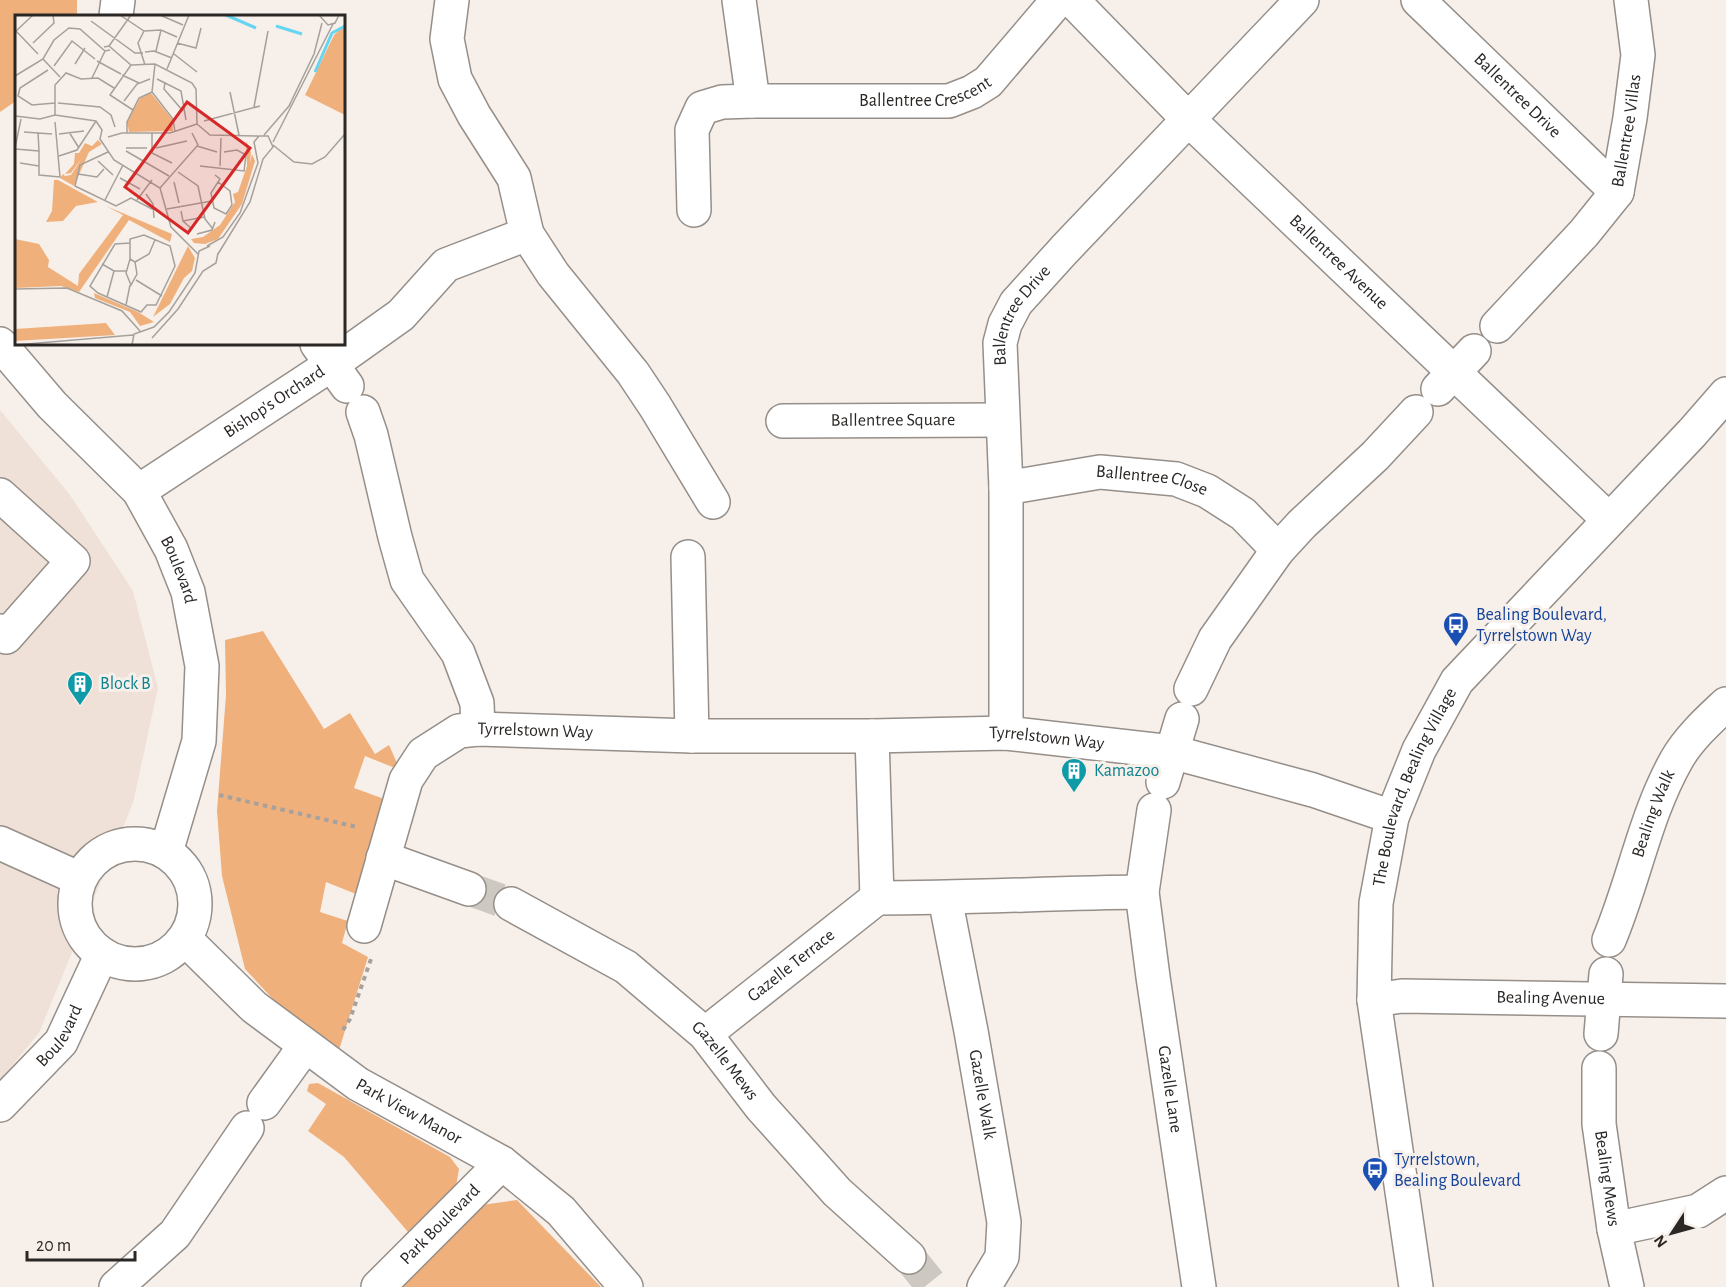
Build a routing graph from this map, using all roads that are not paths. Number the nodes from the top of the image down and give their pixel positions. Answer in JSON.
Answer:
{"nodes":[{"id":1,"x":118,"y":0,"type":"edge"},
{"id":2,"x":452,"y":0,"type":"edge"},
{"id":3,"x":739,"y":0,"type":"edge"},
{"id":4,"x":1058,"y":0,"type":"edge"},
{"id":5,"x":1072,"y":0,"type":"edge"},
{"id":6,"x":1302,"y":0,"type":"edge"},
{"id":7,"x":1418,"y":0,"type":"edge"},
{"id":8,"x":1631,"y":0,"type":"edge"},
{"id":9,"x":116,"y":15,"type":"edge"},
{"id":10,"x":753,"y":101,"type":"junction"},
{"id":11,"x":1188,"y":118,"type":"junction"},
{"id":12,"x":1617,"y":192,"type":"junction"},
{"id":13,"x":694,"y":210,"type":"dead end"},
{"id":14,"x":526,"y":234,"type":"junction"},
{"id":15,"x":1497,"y":326,"type":"dead end"},
{"id":16,"x":0,"y":344,"type":"edge"},
{"id":17,"x":340,"y":376,"type":"edge"},
{"id":18,"x":1445,"y":381,"type":"junction"},
{"id":19,"x":1726,"y":394,"type":"edge"},
{"id":20,"x":1002,"y":420,"type":"junction"},
{"id":21,"x":783,"y":421,"type":"dead end"},
{"id":22,"x":1006,"y":488,"type":"junction"},
{"id":23,"x":139,"y":491,"type":"junction"},
{"id":24,"x":713,"y":502,"type":"dead end"},
{"id":25,"x":5,"y":510,"type":"edge"},
{"id":26,"x":1609,"y":520,"type":"junction"},
{"id":27,"x":1278,"y":550,"type":"junction"},
{"id":28,"x":688,"y":557,"type":"dead end"},
{"id":29,"x":0,"y":632,"type":"edge"},
{"id":30,"x":1726,"y":704,"type":"edge"},
{"id":31,"x":478,"y":729,"type":"junction"},
{"id":32,"x":1006,"y":733,"type":"junction"},
{"id":33,"x":692,"y":736,"type":"junction"},
{"id":34,"x":872,"y":736,"type":"junction"},
{"id":35,"x":1163,"y":781,"type":"junction"},
{"id":36,"x":1392,"y":817,"type":"junction"},
{"id":37,"x":0,"y":843,"type":"edge"},
{"id":38,"x":387,"y":847,"type":"junction"},
{"id":39,"x":166,"y":852,"type":"junction"},
{"id":40,"x":80,"y":879,"type":"junction"},
{"id":41,"x":469,"y":889,"type":"tunnel mouth"},
{"id":42,"x":1142,"y":892,"type":"junction"},
{"id":43,"x":877,"y":898,"type":"junction"},
{"id":44,"x":945,"y":898,"type":"junction"},
{"id":45,"x":511,"y":904,"type":"tunnel mouth"},
{"id":46,"x":364,"y":926,"type":"road end"},
{"id":47,"x":184,"y":939,"type":"junction"},
{"id":48,"x":1608,"y":940,"type":"dead end"},
{"id":49,"x":102,"y":954,"type":"junction"},
{"id":50,"x":1605,"y":986,"type":"junction"},
{"id":51,"x":1374,"y":1000,"type":"junction"},
{"id":52,"x":1726,"y":1001,"type":"edge"},
{"id":53,"x":705,"y":1034,"type":"junction"},
{"id":54,"x":1601,"y":1034,"type":"dead end"},
{"id":55,"x":315,"y":1054,"type":"junction"},
{"id":56,"x":1599,"y":1068,"type":"dead end"},
{"id":57,"x":0,"y":1105,"type":"edge"},
{"id":58,"x":502,"y":1163,"type":"junction"},
{"id":59,"x":1726,"y":1193,"type":"edge"},
{"id":60,"x":1614,"y":1229,"type":"junction"},
{"id":61,"x":155,"y":1252,"type":"junction"},
{"id":62,"x":909,"y":1257,"type":"tunnel mouth"},
{"id":63,"x":116,"y":1287,"type":"edge"},
{"id":64,"x":155,"y":1287,"type":"edge"},
{"id":65,"x":378,"y":1287,"type":"edge"},
{"id":66,"x":626,"y":1287,"type":"edge"},
{"id":67,"x":984,"y":1287,"type":"edge"},
{"id":68,"x":1199,"y":1287,"type":"edge"},
{"id":69,"x":1416,"y":1287,"type":"edge"},
{"id":70,"x":1627,"y":1287,"type":"edge"}],
"edges":[{"from":1,"to":9,"type":"street"},
{"from":2,"to":14,"type":"street"},
{"from":3,"to":10,"type":"street"},
{"from":4,"to":10,"type":"street","name":"Ballentree Crescent"},
{"from":5,"to":11,"type":"street","name":"Ballentree Avenue"},
{"from":6,"to":11,"type":"street","name":"Ballentree Drive"},
{"from":7,"to":12,"type":"street","name":"Ballentree Drive"},
{"from":8,"to":12,"type":"street","name":"Ballentree Villas"},
{"from":10,"to":13,"type":"street","name":"Ballentree Crescent"},
{"from":11,"to":18,"type":"street","name":"Ballentree Avenue"},
{"from":11,"to":20,"type":"street","name":"Ballentree Drive"},
{"from":12,"to":15,"type":"street","name":"Ballentree Villas"},
{"from":14,"to":17,"type":"street","name":"Bishop's Orchard"},
{"from":14,"to":24,"type":"street"},
{"from":16,"to":23,"type":"street","name":"Boulevard"},
{"from":17,"to":23,"type":"street","name":"Bishop's Orchard"},
{"from":17,"to":31,"type":"street"},
{"from":18,"to":26,"type":"street","name":"Ballentree Avenue"},
{"from":18,"to":27,"type":"street"},
{"from":19,"to":26,"type":"street","name":"The Boulevard, Bealing Village"},
{"from":20,"to":21,"type":"street","name":"Ballentree Square"},
{"from":20,"to":22,"type":"street","name":"Ballentree Drive"},
{"from":22,"to":27,"type":"street","name":"Ballentree Close"},
{"from":22,"to":32,"type":"street","name":"Ballentree Drive"},
{"from":23,"to":39,"type":"street","name":"Boulevard"},
{"from":25,"to":29,"type":"street"},
{"from":26,"to":36,"type":"street","name":"The Boulevard, Bealing Village"},
{"from":27,"to":35,"type":"street"},
{"from":28,"to":33,"type":"street"},
{"from":30,"to":48,"type":"street","name":"Bealing Walk"},
{"from":31,"to":33,"type":"street","name":"Tyrrelstown Way"},
{"from":31,"to":38,"type":"street","name":"Tyrrelstown Way"},
{"from":32,"to":34,"type":"street","name":"Tyrrelstown Way"},
{"from":32,"to":35,"type":"street","name":"Tyrrelstown Way"},
{"from":33,"to":34,"type":"street","name":"Tyrrelstown Way"},
{"from":34,"to":43,"type":"street"},
{"from":35,"to":36,"type":"street","name":"Tyrrelstown Way"},
{"from":35,"to":42,"type":"street","name":"Gazelle Lane"},
{"from":36,"to":51,"type":"street","name":"The Boulevard, Bealing Village"},
{"from":37,"to":40,"type":"street"},
{"from":38,"to":41,"type":"street"},
{"from":38,"to":46,"type":"street","name":"Tyrrelstown Way"},
{"from":39,"to":40,"type":"street"},
{"from":39,"to":47,"type":"street"},
{"from":40,"to":49,"type":"street"},
{"from":42,"to":44,"type":"street"},
{"from":42,"to":68,"type":"street","name":"Gazelle Lane"},
{"from":43,"to":44,"type":"street"},
{"from":43,"to":53,"type":"street","name":"Gazelle Terrace"},
{"from":44,"to":67,"type":"street","name":"Gazelle Walk"},
{"from":45,"to":53,"type":"street","name":"Gazelle Mews"},
{"from":47,"to":49,"type":"street"},
{"from":47,"to":55,"type":"street","name":"Park View Manor"},
{"from":49,"to":57,"type":"street","name":"Boulevard"},
{"from":50,"to":51,"type":"street","name":"Bealing Avenue"},
{"from":50,"to":52,"type":"street","name":"Bealing Avenue"},
{"from":50,"to":54,"type":"street"},
{"from":51,"to":69,"type":"street","name":"The Boulevard, Bealing Village"},
{"from":53,"to":62,"type":"street","name":"Gazelle Mews"},
{"from":55,"to":58,"type":"street","name":"Park View Manor"},
{"from":55,"to":61,"type":"street"},
{"from":56,"to":60,"type":"street","name":"Bealing Mews"},
{"from":58,"to":65,"type":"street","name":"Park Boulevard"},
{"from":58,"to":66,"type":"street","name":"Park View Manor"},
{"from":59,"to":60,"type":"street"},
{"from":60,"to":70,"type":"street","name":"Bealing Mews"},
{"from":61,"to":63,"type":"street"},
{"from":61,"to":64,"type":"street"}]}
